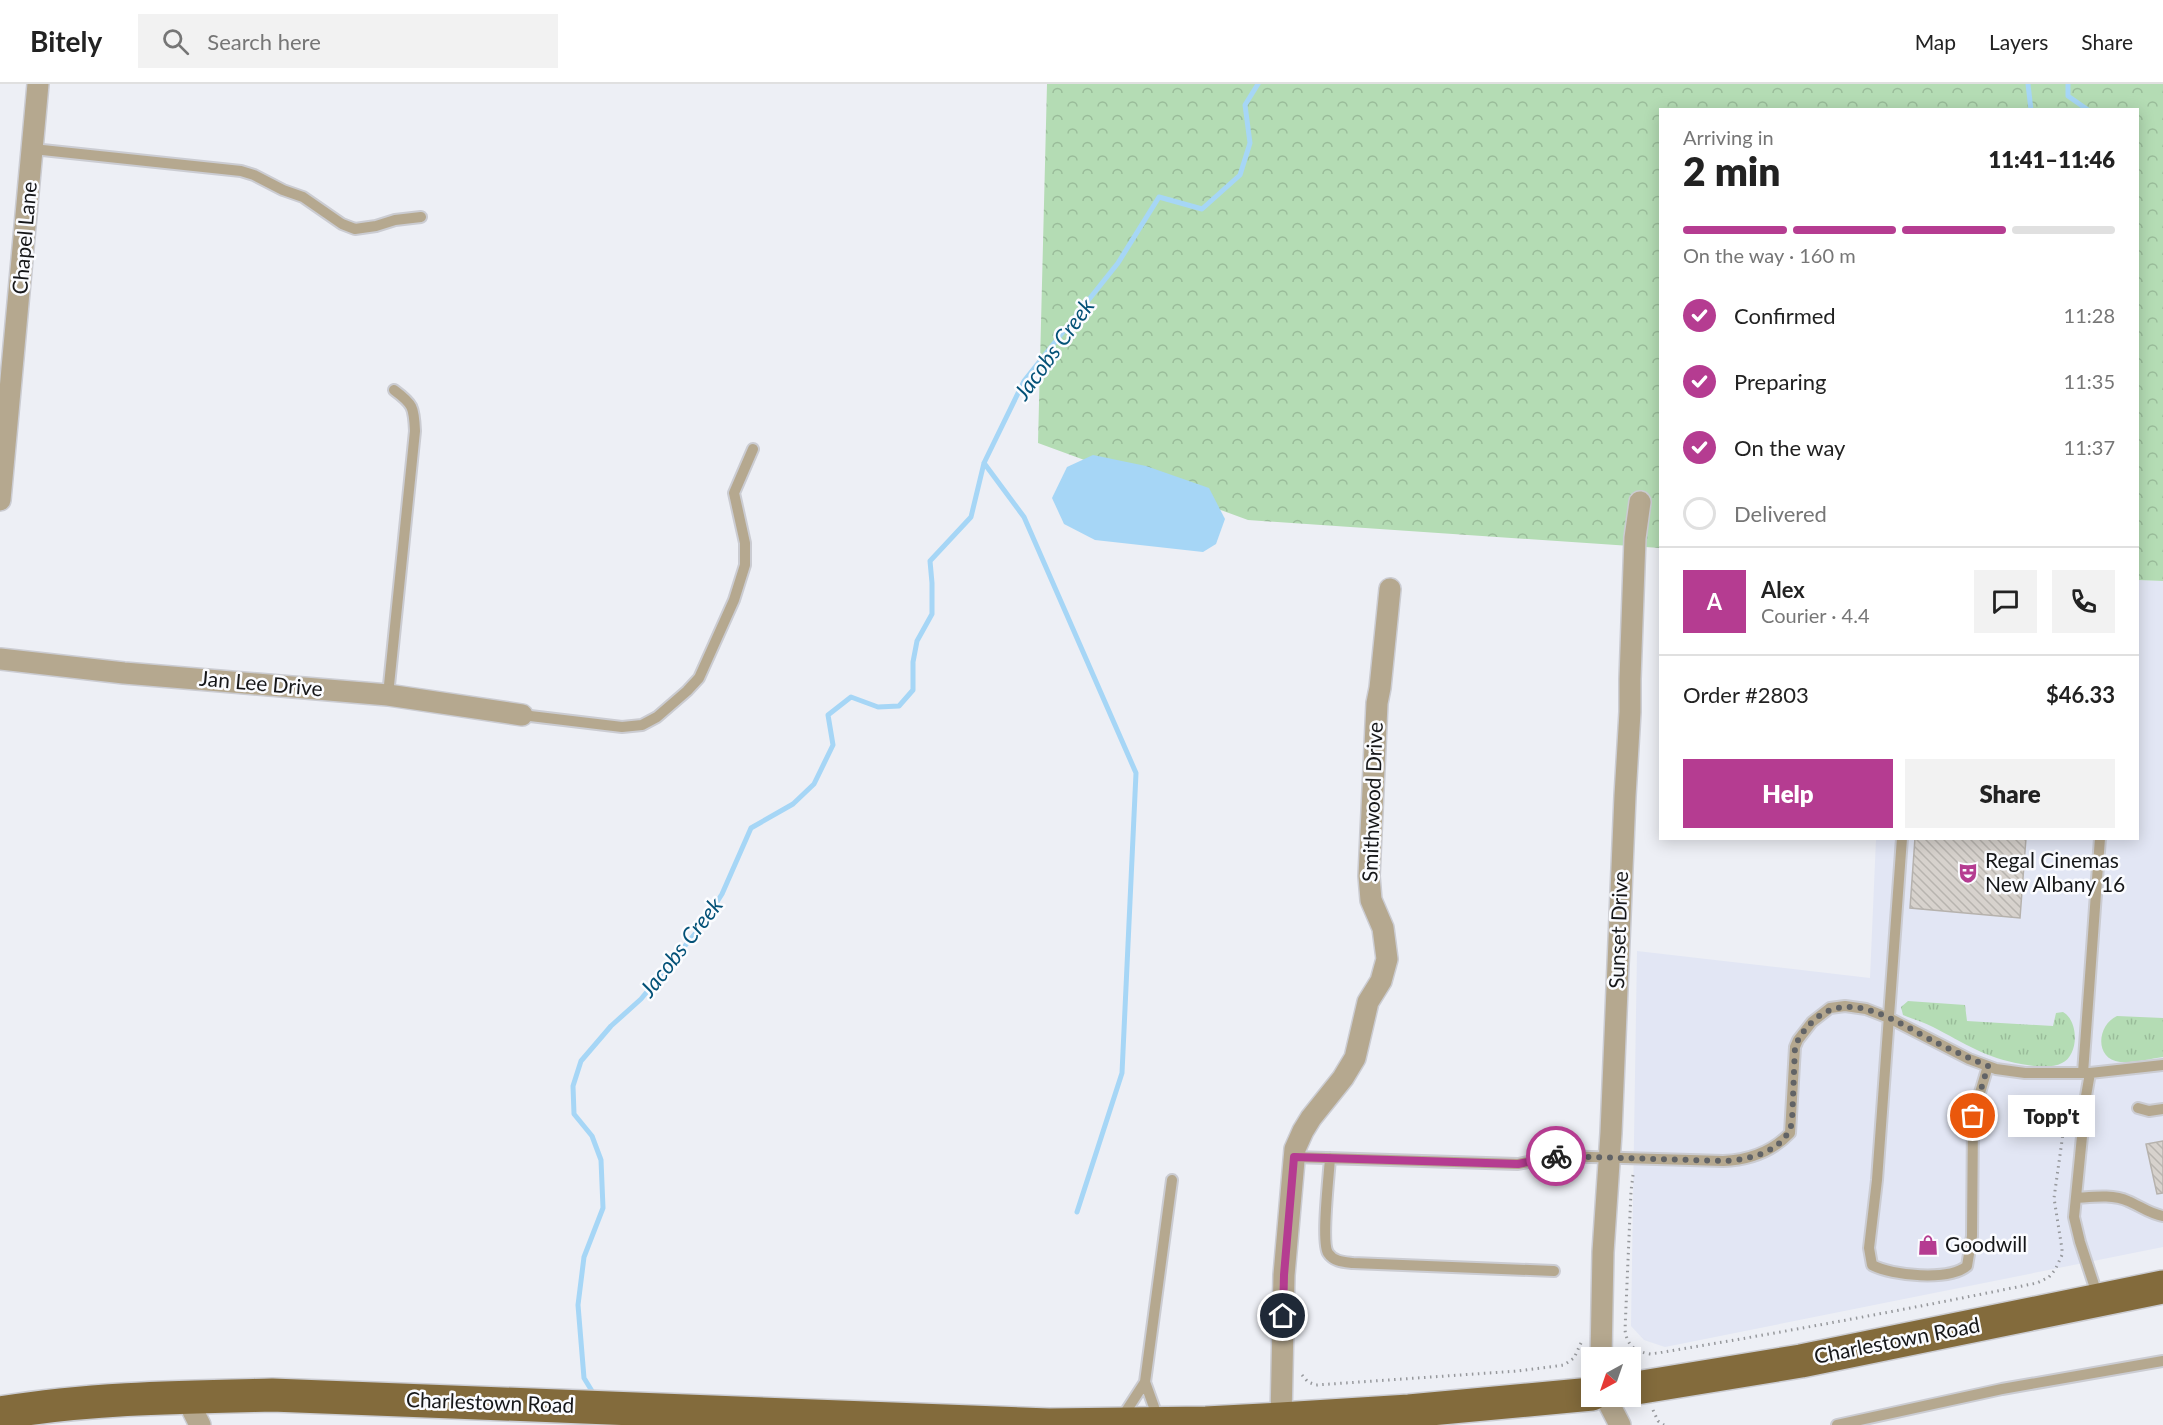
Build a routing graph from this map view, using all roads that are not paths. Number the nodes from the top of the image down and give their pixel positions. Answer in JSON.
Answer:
{"nodes":[{"id":1,"x":38,"y":84,"type":"edge"},
{"id":2,"x":33,"y":149,"type":"junction"},
{"id":3,"x":421,"y":217,"type":"dead end"},
{"id":4,"x":394,"y":390,"type":"dead end"},
{"id":5,"x":5,"y":392,"type":"edge"},
{"id":6,"x":753,"y":449,"type":"dead end"},
{"id":7,"x":0,"y":500,"type":"edge"},
{"id":8,"x":1640,"y":502,"type":"dead end"},
{"id":9,"x":1390,"y":589,"type":"dead end"},
{"id":10,"x":0,"y":659,"type":"edge"},
{"id":11,"x":388,"y":695,"type":"junction"},
{"id":12,"x":522,"y":715,"type":"joint"},
{"id":13,"x":1902,"y":840,"type":"edge"},
{"id":14,"x":2100,"y":840,"type":"edge"},
{"id":15,"x":1889,"y":1018,"type":"junction"},
{"id":16,"x":2163,"y":1065,"type":"edge"},
{"id":17,"x":1988,"y":1066,"type":"junction"},
{"id":18,"x":2086,"y":1073,"type":"junction"},
{"id":19,"x":2138,"y":1108,"type":"dead end"},
{"id":20,"x":2163,"y":1108,"type":"edge"},
{"id":21,"x":1294,"y":1157,"type":"junction"},
{"id":22,"x":1330,"y":1158,"type":"junction"},
{"id":23,"x":1610,"y":1159,"type":"junction"},
{"id":24,"x":1172,"y":1180,"type":"dead end"},
{"id":25,"x":2076,"y":1198,"type":"junction"},
{"id":26,"x":2163,"y":1216,"type":"edge"},
{"id":27,"x":1554,"y":1271,"type":"dead end"},
{"id":28,"x":2163,"y":1287,"type":"edge"},
{"id":29,"x":2099,"y":1299,"type":"junction"},
{"id":30,"x":1601,"y":1347,"type":"edge"},
{"id":31,"x":2163,"y":1361,"type":"edge"},
{"id":32,"x":1145,"y":1382,"type":"junction"},
{"id":33,"x":1641,"y":1387,"type":"edge"},
{"id":34,"x":1581,"y":1395,"type":"edge"},
{"id":35,"x":1611,"y":1407,"type":"edge"},
{"id":36,"x":196,"y":1411,"type":"edge"},
{"id":37,"x":0,"y":1413,"type":"edge"},
{"id":38,"x":1281,"y":1419,"type":"junction"},
{"id":39,"x":978,"y":1424,"type":"edge"},
{"id":40,"x":1118,"y":1424,"type":"edge"},
{"id":41,"x":1160,"y":1424,"type":"edge"},
{"id":42,"x":1620,"y":1425,"type":"edge"},
{"id":43,"x":1837,"y":1425,"type":"edge"}],
"edges":[{"from":1,"to":2,"type":"street","name":"Chapel Lane"},
{"from":2,"to":3,"type":"lane"},
{"from":2,"to":5,"type":"street","name":"Chapel Lane"},
{"from":4,"to":11,"type":"lane"},
{"from":5,"to":7,"type":"street","name":"Chapel Lane"},
{"from":6,"to":12,"type":"lane"},
{"from":8,"to":23,"type":"street","name":"Sunset Drive"},
{"from":9,"to":21,"type":"street","name":"Smithwood Drive"},
{"from":10,"to":11,"type":"street","name":"Jan Lee Drive"},
{"from":11,"to":12,"type":"street","name":"Jan Lee Drive"},
{"from":13,"to":15,"type":"lane"},
{"from":14,"to":18,"type":"lane"},
{"from":15,"to":17,"type":"lane"},
{"from":15,"to":17,"type":"lane"},
{"from":15,"to":23,"type":"lane"},
{"from":16,"to":18,"type":"lane"},
{"from":17,"to":18,"type":"lane"},
{"from":18,"to":25,"type":"lane"},
{"from":19,"to":20,"type":"lane"},
{"from":21,"to":22,"type":"lane"},
{"from":21,"to":38,"type":"street","name":"Smithwood Drive"},
{"from":22,"to":23,"type":"lane"},
{"from":22,"to":27,"type":"lane"},
{"from":23,"to":30,"type":"street","name":"Sunset Drive"},
{"from":24,"to":32,"type":"lane"},
{"from":25,"to":26,"type":"lane"},
{"from":25,"to":29,"type":"lane"},
{"from":28,"to":29,"type":"main road","name":"Charlestown Road"},
{"from":29,"to":33,"type":"main road","name":"Charlestown Road"},
{"from":31,"to":43,"type":"lane"},
{"from":32,"to":40,"type":"lane"},
{"from":32,"to":41,"type":"lane"},
{"from":34,"to":38,"type":"main road","name":"Charlestown Road"},
{"from":35,"to":42,"type":"street"},
{"from":36,"to":37,"type":"main road","name":"Charlestown Road"},
{"from":36,"to":39,"type":"main road","name":"Charlestown Road"},
{"from":38,"to":41,"type":"main road","name":"Charlestown Road"},
{"from":39,"to":40,"type":"main road","name":"Charlestown Road"},
{"from":40,"to":41,"type":"main road","name":"Charlestown Road"}]}
